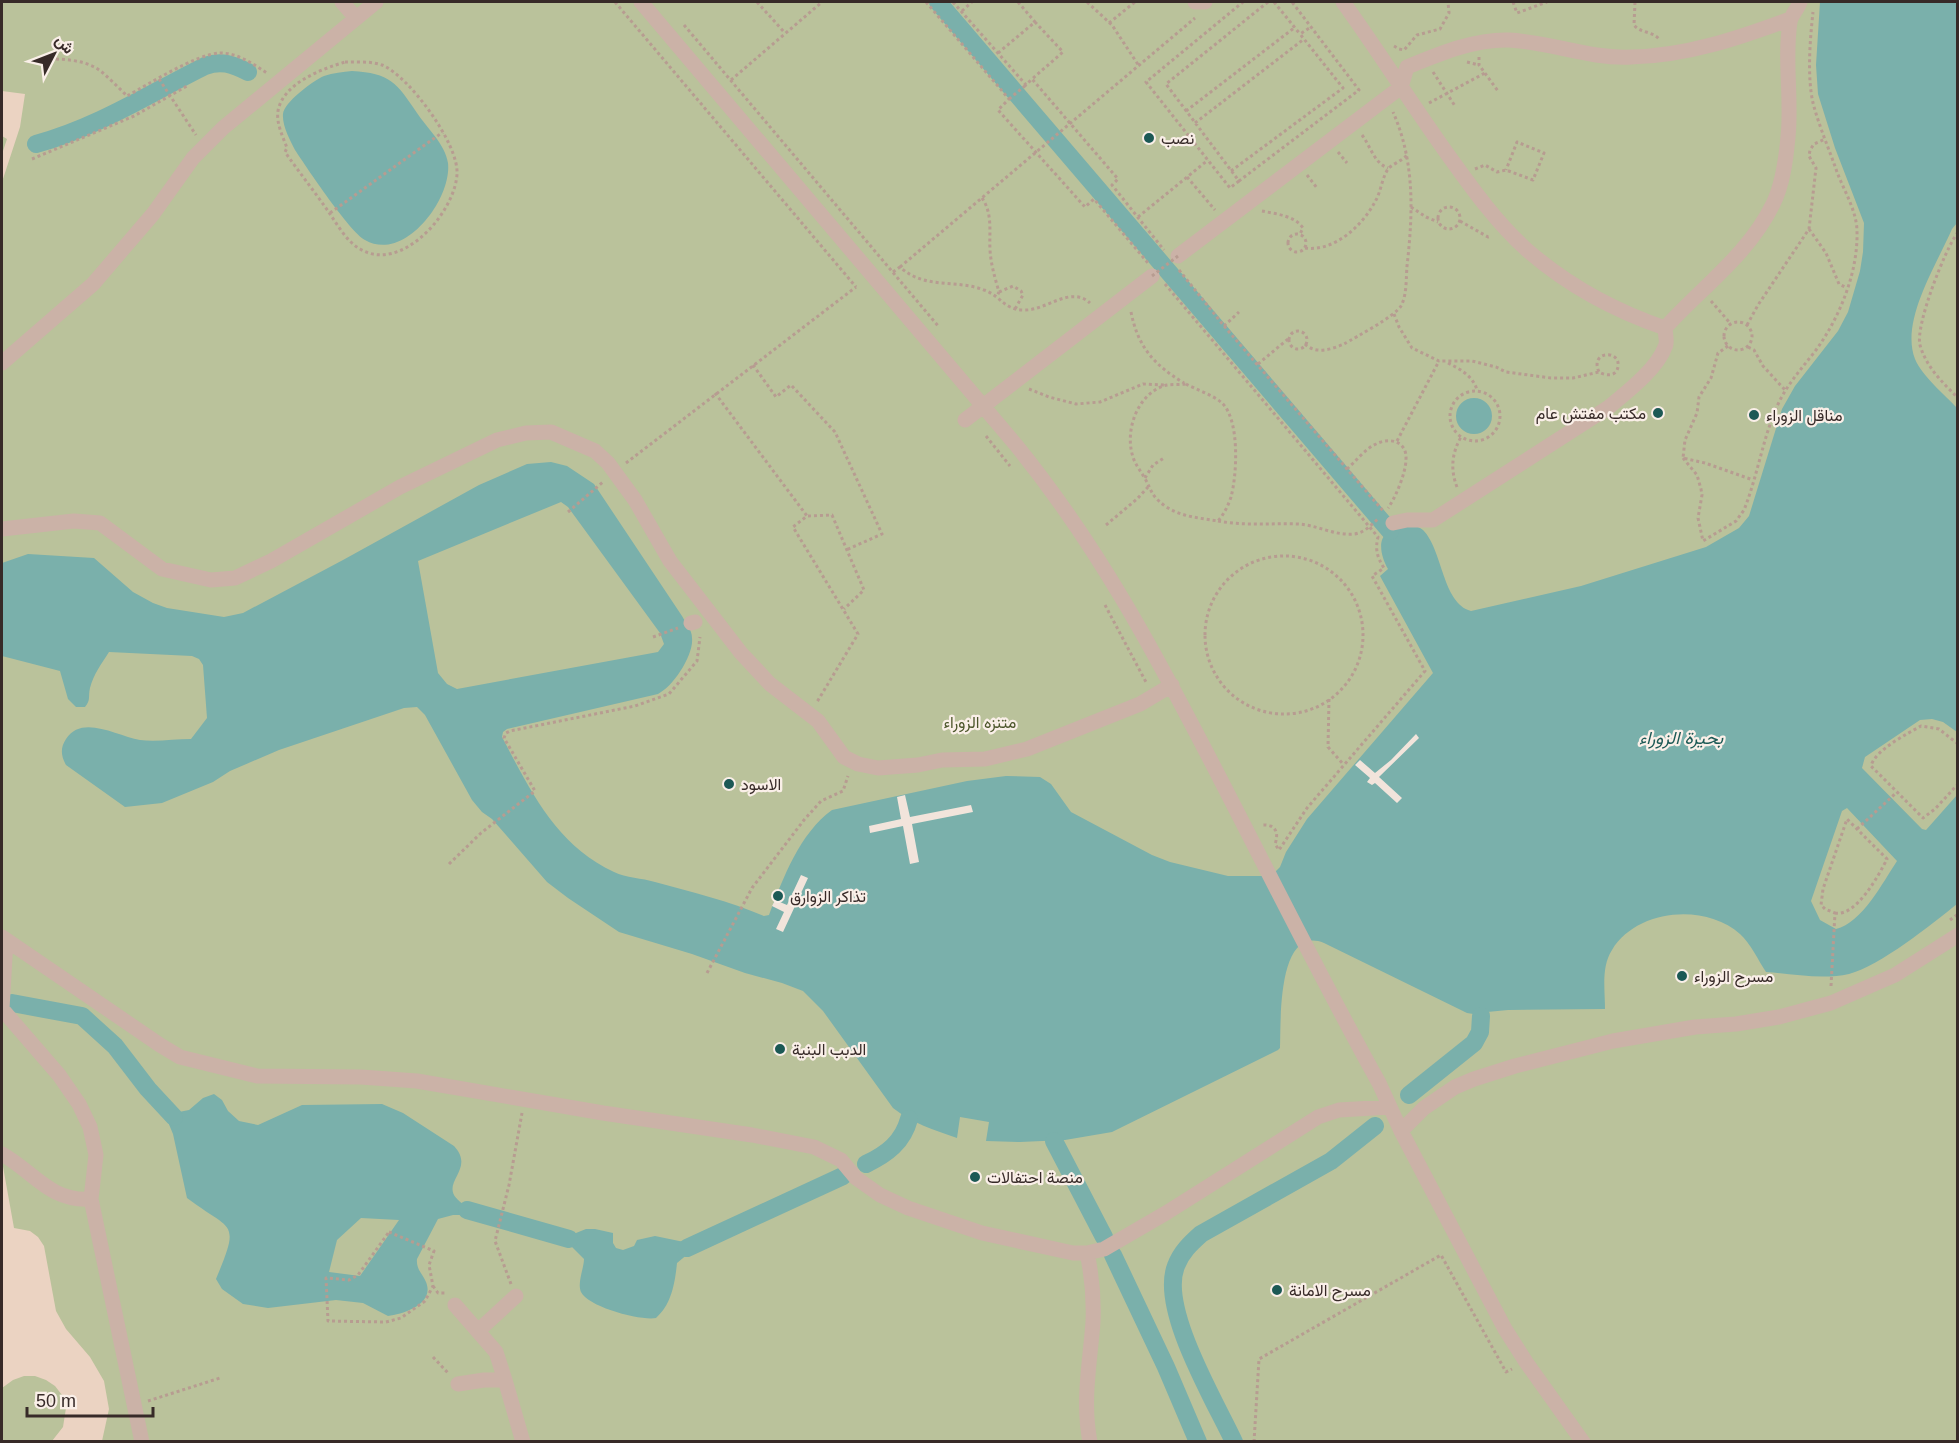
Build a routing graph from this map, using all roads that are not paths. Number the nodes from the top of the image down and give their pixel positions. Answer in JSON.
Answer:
{"nodes":[{"id":1,"x":342,"y":2,"type":"edge"},
{"id":2,"x":376,"y":2,"type":"edge"},
{"id":3,"x":641,"y":2,"type":"edge"},
{"id":4,"x":1205,"y":2,"type":"edge"},
{"id":5,"x":1343,"y":2,"type":"edge"},
{"id":6,"x":1807,"y":4,"type":"edge"},
{"id":7,"x":1196,"y":9,"type":"edge"},
{"id":8,"x":356,"y":18,"type":"junction"},
{"id":9,"x":1791,"y":19,"type":"junction"},
{"id":10,"x":1401,"y":87,"type":"junction"},
{"id":11,"x":1178,"y":256,"type":"road end"},
{"id":12,"x":1157,"y":277,"type":"road end"},
{"id":13,"x":1665,"y":328,"type":"junction"},
{"id":14,"x":2,"y":363,"type":"edge"},
{"id":15,"x":972,"y":414,"type":"junction"},
{"id":16,"x":1389,"y":518,"type":"road end"},
{"id":17,"x":2,"y":530,"type":"edge"},
{"id":18,"x":1172,"y":685,"type":"junction"},
{"id":19,"x":1958,"y":935,"type":"edge"},
{"id":20,"x":4,"y":939,"type":"edge"},
{"id":21,"x":1390,"y":1107,"type":"junction"},
{"id":22,"x":1401,"y":1131,"type":"junction"},
{"id":23,"x":2,"y":1154,"type":"edge"},
{"id":24,"x":92,"y":1199,"type":"junction"},
{"id":25,"x":1087,"y":1253,"type":"junction"},
{"id":26,"x":516,"y":1296,"type":"road end"},
{"id":27,"x":455,"y":1305,"type":"dead end"},
{"id":28,"x":477,"y":1331,"type":"junction"},
{"id":29,"x":505,"y":1380,"type":"junction"},
{"id":30,"x":458,"y":1384,"type":"road end"},
{"id":31,"x":142,"y":1442,"type":"edge"},
{"id":32,"x":523,"y":1442,"type":"edge"},
{"id":33,"x":1090,"y":1442,"type":"edge"},
{"id":34,"x":1583,"y":1442,"type":"edge"}],
"edges":[{"from":1,"to":8,"type":"street"},
{"from":2,"to":8,"type":"street"},
{"from":3,"to":15,"type":"street"},
{"from":4,"to":7,"type":"street"},
{"from":5,"to":10,"type":"street"},
{"from":6,"to":9,"type":"street"},
{"from":8,"to":14,"type":"street"},
{"from":9,"to":10,"type":"street"},
{"from":9,"to":13,"type":"street"},
{"from":10,"to":11,"type":"street"},
{"from":10,"to":13,"type":"street"},
{"from":12,"to":15,"type":"street"},
{"from":13,"to":16,"type":"street"},
{"from":15,"to":18,"type":"street"},
{"from":17,"to":18,"type":"street"},
{"from":18,"to":21,"type":"street"},
{"from":19,"to":22,"type":"street"},
{"from":20,"to":24,"type":"street"},
{"from":20,"to":25,"type":"street"},
{"from":21,"to":22,"type":"street"},
{"from":21,"to":25,"type":"street"},
{"from":22,"to":34,"type":"street"},
{"from":23,"to":24,"type":"street"},
{"from":24,"to":31,"type":"street"},
{"from":25,"to":33,"type":"street"},
{"from":26,"to":28,"type":"street"},
{"from":27,"to":28,"type":"street"},
{"from":28,"to":29,"type":"street"},
{"from":29,"to":30,"type":"street"},
{"from":29,"to":32,"type":"street"}]}
